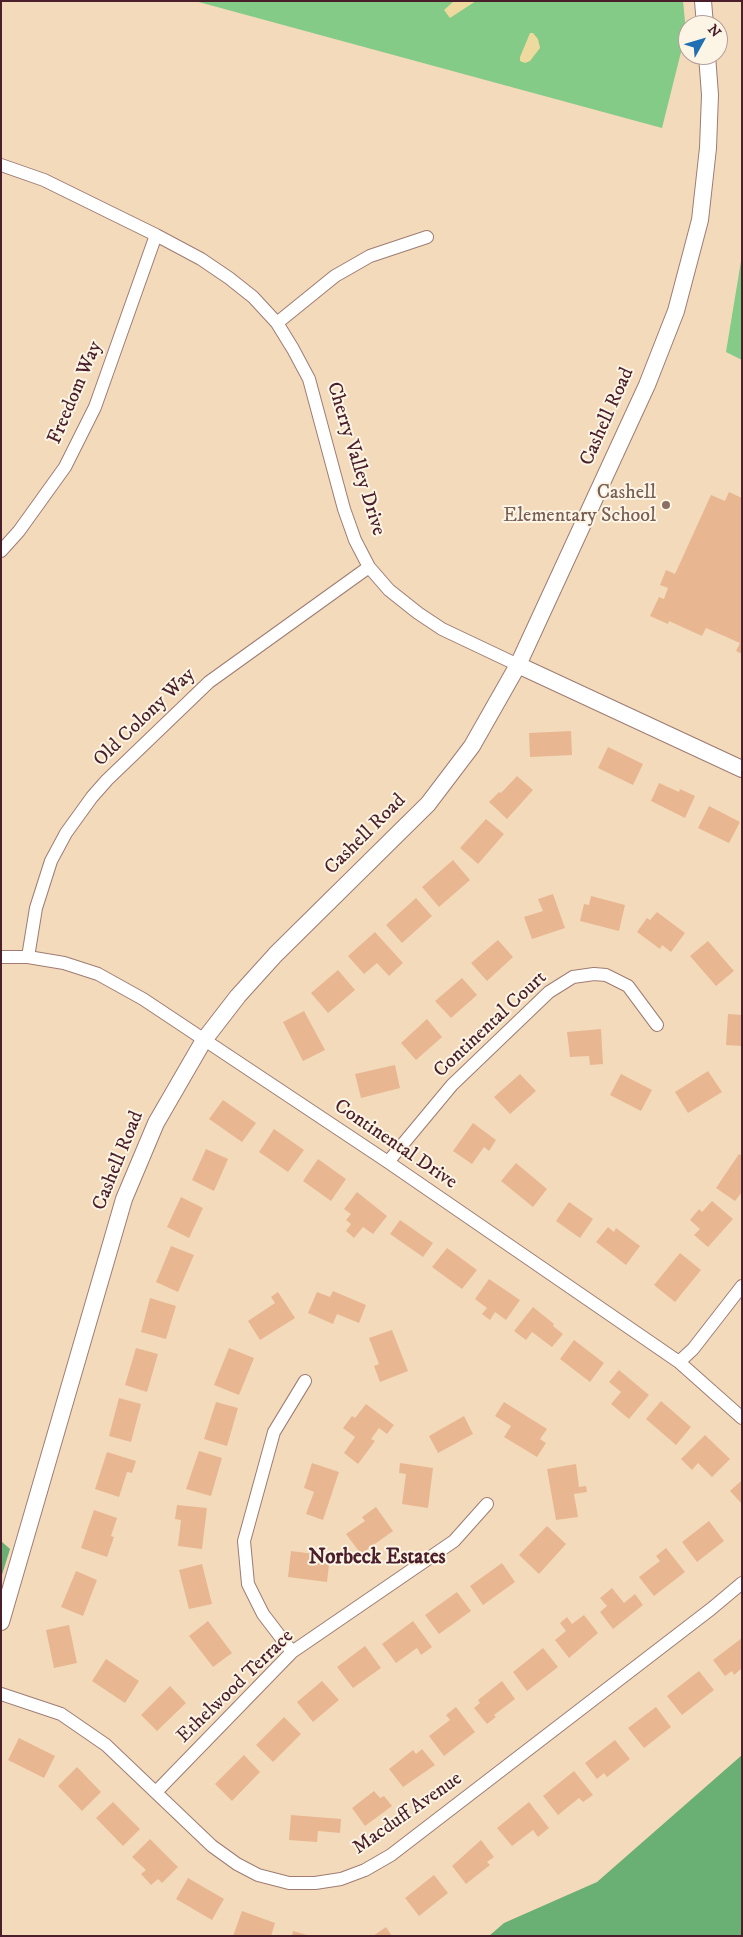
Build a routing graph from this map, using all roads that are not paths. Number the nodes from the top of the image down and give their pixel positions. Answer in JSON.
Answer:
{"nodes":[{"id":1,"x":703,"y":1,"type":"edge"},
{"id":2,"x":704,"y":15,"type":"edge"},
{"id":3,"x":708,"y":65,"type":"edge"},
{"id":4,"x":1,"y":165,"type":"edge"},
{"id":5,"x":156,"y":235,"type":"junction"},
{"id":6,"x":426,"y":237,"type":"dead end"},
{"id":7,"x":277,"y":323,"type":"junction"},
{"id":8,"x":1,"y":551,"type":"edge"},
{"id":9,"x":369,"y":567,"type":"junction"},
{"id":10,"x":518,"y":665,"type":"junction"},
{"id":11,"x":742,"y":769,"type":"edge"},
{"id":12,"x":1,"y":957,"type":"edge"},
{"id":13,"x":28,"y":957,"type":"junction"},
{"id":14,"x":657,"y":1025,"type":"dead end"},
{"id":15,"x":204,"y":1040,"type":"junction"},
{"id":16,"x":388,"y":1162,"type":"junction"},
{"id":17,"x":742,"y":1286,"type":"edge"},
{"id":18,"x":679,"y":1362,"type":"junction"},
{"id":19,"x":305,"y":1381,"type":"dead end"},
{"id":20,"x":742,"y":1418,"type":"edge"},
{"id":21,"x":488,"y":1504,"type":"dead end"},
{"id":22,"x":742,"y":1583,"type":"edge"},
{"id":23,"x":1,"y":1622,"type":"edge"},
{"id":24,"x":292,"y":1652,"type":"junction"},
{"id":25,"x":1,"y":1694,"type":"edge"},
{"id":26,"x":156,"y":1792,"type":"junction"}],
"edges":[{"from":1,"to":2,"type":"street"},
{"from":3,"to":10,"type":"street","name":"Cashell Road"},
{"from":4,"to":5,"type":"street","name":"Cherry Valley Drive"},
{"from":5,"to":7,"type":"street","name":"Cherry Valley Drive"},
{"from":5,"to":8,"type":"street","name":"Freedom Way"},
{"from":6,"to":7,"type":"street"},
{"from":7,"to":9,"type":"street","name":"Cherry Valley Drive"},
{"from":9,"to":10,"type":"street","name":"Cherry Valley Drive"},
{"from":9,"to":13,"type":"street","name":"Old Colony Way"},
{"from":10,"to":11,"type":"street","name":"Cherry Valley Drive"},
{"from":10,"to":15,"type":"street","name":"Cashell Road"},
{"from":12,"to":13,"type":"street","name":"Continental Drive"},
{"from":13,"to":15,"type":"street","name":"Continental Drive"},
{"from":14,"to":16,"type":"street","name":"Continental Court"},
{"from":15,"to":16,"type":"street","name":"Continental Drive"},
{"from":15,"to":23,"type":"street","name":"Cashell Road"},
{"from":16,"to":18,"type":"street","name":"Continental Drive"},
{"from":17,"to":18,"type":"street"},
{"from":18,"to":20,"type":"street","name":"Continental Drive"},
{"from":19,"to":24,"type":"street"},
{"from":21,"to":24,"type":"street","name":"Ethelwood Terrace"},
{"from":22,"to":26,"type":"street","name":"Macduff Avenue"},
{"from":24,"to":26,"type":"street","name":"Ethelwood Terrace"},
{"from":25,"to":26,"type":"street","name":"Macduff Avenue"}]}
